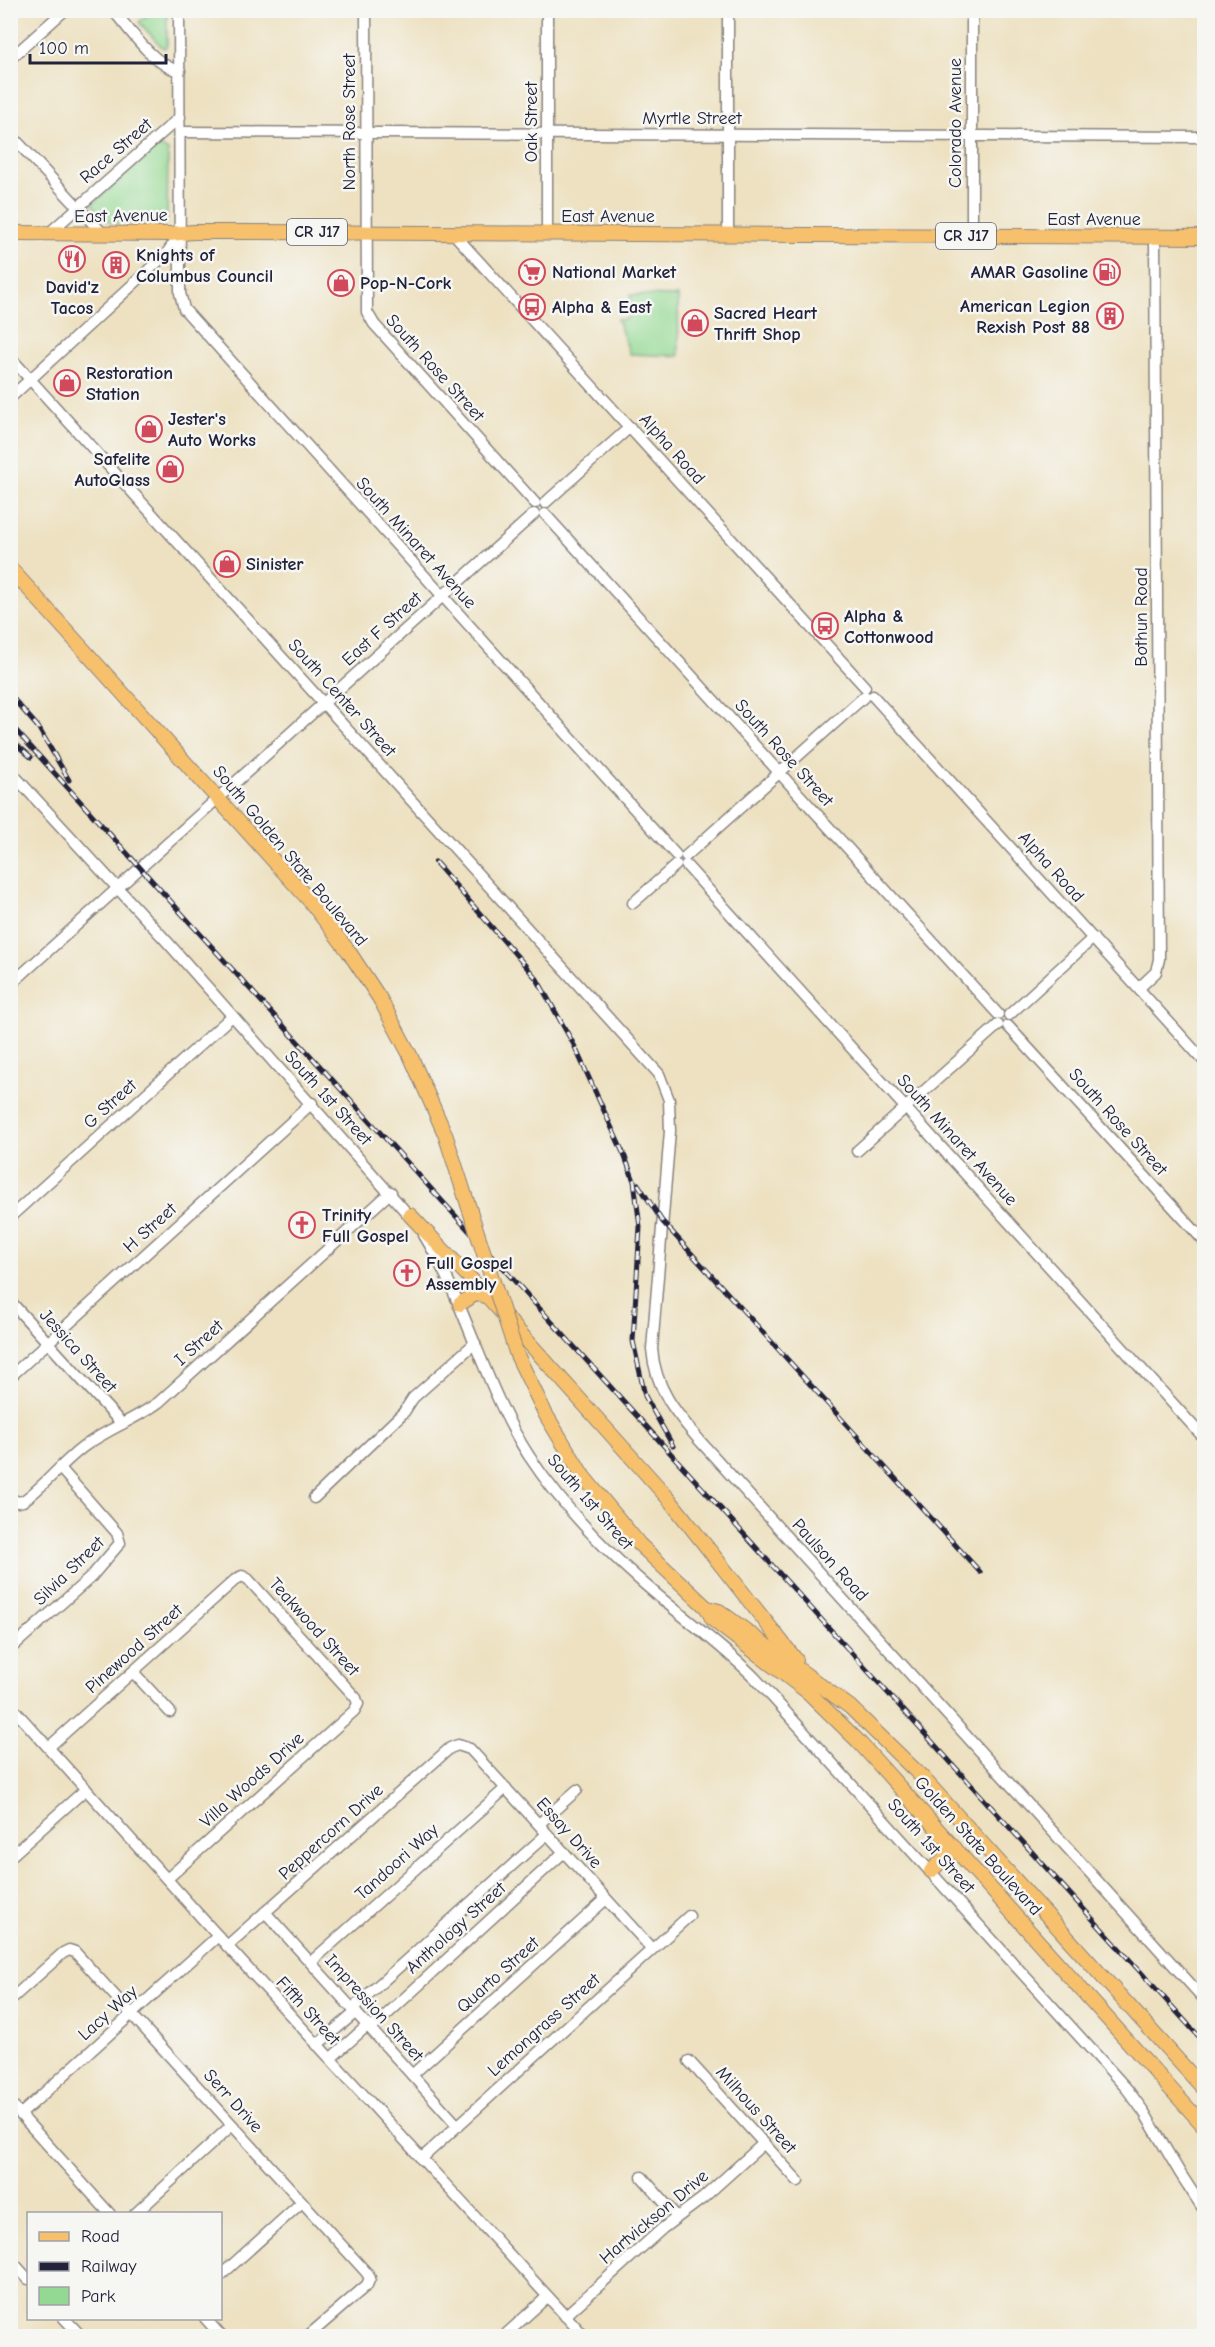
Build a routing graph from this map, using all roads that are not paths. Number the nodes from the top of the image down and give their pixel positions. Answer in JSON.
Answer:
{"nodes":[{"id":1,"x":65,"y":10,"type":"edge"},
{"id":2,"x":113,"y":10,"type":"edge"},
{"id":3,"x":179,"y":10,"type":"edge"},
{"id":4,"x":366,"y":10,"type":"edge"},
{"id":5,"x":547,"y":10,"type":"edge"},
{"id":6,"x":729,"y":10,"type":"edge"},
{"id":7,"x":972,"y":10,"type":"edge"},
{"id":8,"x":10,"y":59,"type":"edge"},
{"id":9,"x":180,"y":71,"type":"junction"},
{"id":10,"x":180,"y":117,"type":"junction"},
{"id":11,"x":180,"y":132,"type":"junction"},
{"id":12,"x":365,"y":133,"type":"junction"},
{"id":13,"x":10,"y":134,"type":"edge"},
{"id":14,"x":547,"y":134,"type":"junction"},
{"id":15,"x":728,"y":135,"type":"junction"},
{"id":16,"x":972,"y":136,"type":"junction"},
{"id":17,"x":1204,"y":137,"type":"edge"},
{"id":18,"x":77,"y":207,"type":"junction"},
{"id":19,"x":10,"y":233,"type":"edge"},
{"id":20,"x":180,"y":233,"type":"junction"},
{"id":21,"x":365,"y":233,"type":"junction"},
{"id":22,"x":547,"y":233,"type":"junction"},
{"id":23,"x":48,"y":234,"type":"junction"},
{"id":24,"x":103,"y":234,"type":"junction"},
{"id":25,"x":454,"y":234,"type":"junction"},
{"id":26,"x":728,"y":235,"type":"junction"},
{"id":27,"x":972,"y":236,"type":"junction"},
{"id":28,"x":1155,"y":237,"type":"junction"},
{"id":29,"x":1204,"y":237,"type":"edge"},
{"id":30,"x":167,"y":253,"type":"junction"},
{"id":31,"x":180,"y":255,"type":"junction"},
{"id":32,"x":10,"y":357,"type":"edge"},
{"id":33,"x":30,"y":379,"type":"junction"},
{"id":34,"x":10,"y":398,"type":"edge"},
{"id":35,"x":630,"y":427,"type":"junction"},
{"id":36,"x":540,"y":509,"type":"junction"},
{"id":37,"x":10,"y":568,"type":"edge"},
{"id":38,"x":442,"y":597,"type":"junction"},
{"id":39,"x":867,"y":693,"type":"junction"},
{"id":40,"x":325,"y":704,"type":"junction"},
{"id":41,"x":10,"y":771,"type":"edge"},
{"id":42,"x":779,"y":772,"type":"junction"},
{"id":43,"x":220,"y":798,"type":"junction"},
{"id":44,"x":681,"y":860,"type":"junction"},
{"id":45,"x":118,"y":889,"type":"junction"},
{"id":46,"x":633,"y":903,"type":"dead end"},
{"id":47,"x":1094,"y":938,"type":"junction"},
{"id":48,"x":10,"y":985,"type":"edge"},
{"id":49,"x":1139,"y":988,"type":"junction"},
{"id":50,"x":232,"y":1016,"type":"junction"},
{"id":51,"x":1003,"y":1020,"type":"junction"},
{"id":52,"x":649,"y":1060,"type":"joint"},
{"id":53,"x":1204,"y":1061,"type":"edge"},
{"id":54,"x":312,"y":1103,"type":"junction"},
{"id":55,"x":906,"y":1108,"type":"junction"},
{"id":56,"x":857,"y":1151,"type":"dead end"},
{"id":57,"x":391,"y":1192,"type":"junction"},
{"id":58,"x":410,"y":1215,"type":"junction"},
{"id":59,"x":10,"y":1217,"type":"edge"},
{"id":60,"x":1204,"y":1241,"type":"edge"},
{"id":61,"x":487,"y":1296,"type":"junction"},
{"id":62,"x":10,"y":1301,"type":"edge"},
{"id":63,"x":460,"y":1305,"type":"junction"},
{"id":64,"x":48,"y":1342,"type":"junction"},
{"id":65,"x":474,"y":1343,"type":"junction"},
{"id":66,"x":10,"y":1377,"type":"edge"},
{"id":67,"x":122,"y":1424,"type":"junction"},
{"id":68,"x":1204,"y":1438,"type":"edge"},
{"id":69,"x":60,"y":1468,"type":"junction"},
{"id":70,"x":584,"y":1476,"type":"joint"},
{"id":71,"x":314,"y":1498,"type":"dead end"},
{"id":72,"x":14,"y":1500,"type":"edge"},
{"id":73,"x":242,"y":1576,"type":"joint"},
{"id":74,"x":707,"y":1608,"type":"junction"},
{"id":75,"x":10,"y":1649,"type":"edge"},
{"id":76,"x":133,"y":1672,"type":"junction"},
{"id":77,"x":816,"y":1681,"type":"junction"},
{"id":78,"x":358,"y":1704,"type":"joint"},
{"id":79,"x":10,"y":1705,"type":"edge"},
{"id":80,"x":170,"y":1712,"type":"dead end"},
{"id":81,"x":458,"y":1744,"type":"joint"},
{"id":82,"x":49,"y":1747,"type":"junction"},
{"id":83,"x":506,"y":1788,"type":"junction"},
{"id":84,"x":86,"y":1789,"type":"junction"},
{"id":85,"x":577,"y":1790,"type":"dead end"},
{"id":86,"x":539,"y":1824,"type":"junction"},
{"id":87,"x":548,"y":1834,"type":"junction"},
{"id":88,"x":955,"y":1848,"type":"junction"},
{"id":89,"x":564,"y":1852,"type":"junction"},
{"id":90,"x":10,"y":1857,"type":"edge"},
{"id":91,"x":931,"y":1871,"type":"junction"},
{"id":92,"x":167,"y":1879,"type":"junction"},
{"id":93,"x":606,"y":1899,"type":"junction"},
{"id":94,"x":265,"y":1912,"type":"junction"},
{"id":95,"x":689,"y":1916,"type":"dead end"},
{"id":96,"x":218,"y":1936,"type":"junction"},
{"id":97,"x":227,"y":1946,"type":"junction"},
{"id":98,"x":652,"y":1949,"type":"junction"},
{"id":99,"x":311,"y":1962,"type":"junction"},
{"id":100,"x":1204,"y":1999,"type":"edge"},
{"id":101,"x":10,"y":2000,"type":"edge"},
{"id":102,"x":354,"y":2010,"type":"junction"},
{"id":103,"x":132,"y":2013,"type":"junction"},
{"id":104,"x":341,"y":2025,"type":"junction"},
{"id":105,"x":369,"y":2027,"type":"junction"},
{"id":106,"x":353,"y":2038,"type":"junction"},
{"id":107,"x":317,"y":2045,"type":"junction"},
{"id":108,"x":330,"y":2060,"type":"junction"},
{"id":109,"x":689,"y":2061,"type":"dead end"},
{"id":110,"x":412,"y":2075,"type":"junction"},
{"id":111,"x":1204,"y":2089,"type":"edge"},
{"id":112,"x":10,"y":2103,"type":"edge"},
{"id":113,"x":21,"y":2114,"type":"junction"},
{"id":114,"x":232,"y":2125,"type":"junction"},
{"id":115,"x":458,"y":2126,"type":"junction"},
{"id":116,"x":1204,"y":2126,"type":"edge"},
{"id":117,"x":764,"y":2143,"type":"junction"},
{"id":118,"x":421,"y":2159,"type":"junction"},
{"id":119,"x":642,"y":2177,"type":"dead end"},
{"id":120,"x":798,"y":2181,"type":"dead end"},
{"id":121,"x":302,"y":2202,"type":"junction"},
{"id":122,"x":1204,"y":2210,"type":"edge"},
{"id":123,"x":108,"y":2212,"type":"edge"},
{"id":124,"x":137,"y":2212,"type":"edge"},
{"id":125,"x":677,"y":2217,"type":"junction"},
{"id":126,"x":10,"y":2259,"type":"edge"},
{"id":127,"x":222,"y":2274,"type":"edge"},
{"id":128,"x":27,"y":2278,"type":"edge"},
{"id":129,"x":548,"y":2297,"type":"junction"},
{"id":130,"x":565,"y":2316,"type":"junction"},
{"id":131,"x":65,"y":2320,"type":"edge"},
{"id":132,"x":206,"y":2320,"type":"edge"},
{"id":133,"x":81,"y":2337,"type":"edge"},
{"id":134,"x":221,"y":2337,"type":"edge"},
{"id":135,"x":308,"y":2337,"type":"edge"},
{"id":136,"x":504,"y":2337,"type":"edge"},
{"id":137,"x":584,"y":2337,"type":"edge"}],
"edges":[{"from":1,"to":8,"type":"street"},
{"from":2,"to":9,"type":"street"},
{"from":3,"to":9,"type":"street","name":"South Minaret Avenue"},
{"from":4,"to":12,"type":"street","name":"North Rose Street"},
{"from":5,"to":14,"type":"street","name":"Oak Street"},
{"from":6,"to":15,"type":"street"},
{"from":7,"to":16,"type":"street","name":"Colorado Avenue"},
{"from":9,"to":10,"type":"street","name":"South Minaret Avenue"},
{"from":10,"to":11,"type":"street","name":"South Minaret Avenue"},
{"from":10,"to":18,"type":"street","name":"Race Street"},
{"from":11,"to":12,"type":"street","name":"Myrtle Street"},
{"from":11,"to":20,"type":"street","name":"South Minaret Avenue"},
{"from":12,"to":14,"type":"street","name":"Myrtle Street"},
{"from":12,"to":21,"type":"street","name":"North Rose Street"},
{"from":13,"to":18,"type":"street"},
{"from":14,"to":15,"type":"street","name":"Myrtle Street"},
{"from":14,"to":22,"type":"street","name":"Oak Street"},
{"from":15,"to":16,"type":"street","name":"Myrtle Street"},
{"from":15,"to":26,"type":"street"},
{"from":16,"to":17,"type":"street","name":"Myrtle Street"},
{"from":16,"to":27,"type":"street","name":"Colorado Avenue"},
{"from":18,"to":23,"type":"street","name":"Race Street"},
{"from":18,"to":24,"type":"street"},
{"from":19,"to":23,"type":"main road","name":"East Avenue","number":"CR J17"},
{"from":20,"to":21,"type":"main road","name":"East Avenue","number":"CR J17"},
{"from":20,"to":24,"type":"main road","name":"East Avenue","number":"CR J17"},
{"from":20,"to":30,"type":"street"},
{"from":20,"to":31,"type":"street","name":"South Minaret Avenue"},
{"from":21,"to":25,"type":"main road","name":"East Avenue","number":"CR J17"},
{"from":21,"to":36,"type":"street","name":"South Rose Street"},
{"from":22,"to":25,"type":"main road","name":"East Avenue","number":"CR J17"},
{"from":22,"to":26,"type":"main road","name":"East Avenue","number":"CR J17"},
{"from":23,"to":24,"type":"main road","name":"East Avenue","number":"CR J17"},
{"from":25,"to":35,"type":"street","name":"Alpha Road"},
{"from":26,"to":27,"type":"main road","name":"East Avenue","number":"CR J17"},
{"from":27,"to":28,"type":"main road","name":"East Avenue","number":"CR J17"},
{"from":28,"to":29,"type":"main road","name":"East Avenue","number":"CR J17"},
{"from":28,"to":49,"type":"street","name":"Bothun Road"},
{"from":30,"to":31,"type":"street"},
{"from":30,"to":33,"type":"street"},
{"from":31,"to":38,"type":"street","name":"South Minaret Avenue"},
{"from":32,"to":33,"type":"street","name":"South Center Street"},
{"from":33,"to":34,"type":"street"},
{"from":33,"to":40,"type":"street","name":"South Center Street"},
{"from":35,"to":36,"type":"street","name":"East F Street"},
{"from":35,"to":39,"type":"street","name":"Alpha Road"},
{"from":36,"to":38,"type":"street","name":"East F Street"},
{"from":36,"to":42,"type":"street","name":"South Rose Street"},
{"from":37,"to":43,"type":"main road","name":"South Golden State Boulevard"},
{"from":38,"to":40,"type":"street","name":"East F Street"},
{"from":38,"to":44,"type":"street","name":"South Minaret Avenue"},
{"from":39,"to":42,"type":"street"},
{"from":39,"to":47,"type":"street","name":"Alpha Road"},
{"from":40,"to":43,"type":"street","name":"East F Street"},
{"from":40,"to":52,"type":"street","name":"South Center Street"},
{"from":41,"to":45,"type":"street","name":"South 1st Street"},
{"from":42,"to":44,"type":"street"},
{"from":42,"to":51,"type":"street","name":"South Rose Street"},
{"from":43,"to":45,"type":"street","name":"East F Street"},
{"from":43,"to":70,"type":"main road","name":"South Golden State Boulevard","bridge":true},
{"from":44,"to":46,"type":"street"},
{"from":44,"to":55,"type":"street","name":"South Minaret Avenue"},
{"from":45,"to":48,"type":"street","name":"East F Street"},
{"from":45,"to":50,"type":"street","name":"South 1st Street"},
{"from":47,"to":49,"type":"street","name":"Alpha Road"},
{"from":47,"to":51,"type":"street"},
{"from":49,"to":53,"type":"street","name":"Alpha Road"},
{"from":50,"to":54,"type":"street","name":"South 1st Street"},
{"from":50,"to":59,"type":"street","name":"G Street"},
{"from":51,"to":55,"type":"street"},
{"from":51,"to":60,"type":"street","name":"South Rose Street"},
{"from":52,"to":100,"type":"street","name":"Paulson Road"},
{"from":54,"to":57,"type":"street","name":"South 1st Street"},
{"from":54,"to":64,"type":"street","name":"H Street"},
{"from":55,"to":56,"type":"street"},
{"from":55,"to":68,"type":"street","name":"South Minaret Avenue"},
{"from":57,"to":58,"type":"street","name":"South 1st Street"},
{"from":57,"to":67,"type":"street","name":"I Street"},
{"from":58,"to":61,"type":"main road"},
{"from":58,"to":63,"type":"street","name":"South 1st Street"},
{"from":61,"to":63,"type":"main road"},
{"from":61,"to":77,"type":"main road"},
{"from":62,"to":64,"type":"street","name":"Jessica Street"},
{"from":63,"to":65,"type":"street","name":"South 1st Street"},
{"from":64,"to":66,"type":"street","name":"H Street"},
{"from":64,"to":67,"type":"street","name":"Jessica Street"},
{"from":65,"to":71,"type":"street"},
{"from":65,"to":91,"type":"street","name":"South 1st Street"},
{"from":67,"to":69,"type":"street","name":"I Street"},
{"from":69,"to":72,"type":"street","name":"I Street"},
{"from":69,"to":75,"type":"street","name":"Silvia Street"},
{"from":70,"to":74,"type":"main road","name":"Golden State Boulevard"},
{"from":73,"to":76,"type":"street","name":"Pinewood Street"},
{"from":73,"to":78,"type":"street","name":"Teakwood Street"},
{"from":74,"to":77,"type":"main road","name":"Golden State Boulevard"},
{"from":74,"to":88,"type":"main road","name":"Golden State Boulevard"},
{"from":76,"to":80,"type":"street"},
{"from":76,"to":82,"type":"street","name":"Pinewood Street"},
{"from":77,"to":111,"type":"main road","name":"Golden State Boulevard"},
{"from":78,"to":92,"type":"street","name":"Villa Woods Drive"},
{"from":79,"to":82,"type":"street","name":"Fifth Street"},
{"from":81,"to":83,"type":"street","name":"Essay Drive"},
{"from":81,"to":94,"type":"street","name":"Peppercorn Drive"},
{"from":82,"to":84,"type":"street","name":"Fifth Street"},
{"from":83,"to":86,"type":"street","name":"Essay Drive"},
{"from":83,"to":99,"type":"street","name":"Tandoori Way"},
{"from":84,"to":90,"type":"street"},
{"from":84,"to":92,"type":"street","name":"Fifth Street"},
{"from":85,"to":86,"type":"street"},
{"from":86,"to":87,"type":"street","name":"Essay Drive"},
{"from":87,"to":89,"type":"street","name":"Essay Drive"},
{"from":87,"to":102,"type":"street","name":"Anthology Street"},
{"from":88,"to":91,"type":"main road"},
{"from":88,"to":116,"type":"main road","name":"Golden State Boulevard"},
{"from":89,"to":93,"type":"street","name":"Essay Drive"},
{"from":89,"to":105,"type":"street","name":"Anthology Street"},
{"from":91,"to":122,"type":"street","name":"South 1st Street"},
{"from":92,"to":96,"type":"street","name":"Fifth Street"},
{"from":93,"to":98,"type":"street","name":"Essay Drive"},
{"from":93,"to":110,"type":"street","name":"Quarto Street"},
{"from":94,"to":97,"type":"street","name":"Peppercorn Drive"},
{"from":94,"to":99,"type":"street","name":"Impression Street"},
{"from":95,"to":98,"type":"street","name":"Lemongrass Street"},
{"from":96,"to":97,"type":"street","name":"Fifth Street"},
{"from":96,"to":103,"type":"street","name":"Lacy Way"},
{"from":97,"to":107,"type":"street","name":"Fifth Street"},
{"from":98,"to":115,"type":"street","name":"Lemongrass Street"},
{"from":99,"to":102,"type":"street","name":"Impression Street"},
{"from":101,"to":103,"type":"street","name":"Serr Drive"},
{"from":102,"to":104,"type":"street","name":"Anthology Street"},
{"from":102,"to":105,"type":"street","name":"Impression Street"},
{"from":103,"to":113,"type":"street","name":"Lacy Way"},
{"from":103,"to":114,"type":"street","name":"Serr Drive"},
{"from":104,"to":106,"type":"street"},
{"from":104,"to":107,"type":"street","name":"Anthology Street"},
{"from":105,"to":106,"type":"street","name":"Anthology Street"},
{"from":105,"to":110,"type":"street","name":"Impression Street"},
{"from":106,"to":108,"type":"street","name":"Anthology Street"},
{"from":107,"to":108,"type":"street","name":"Fifth Street"},
{"from":108,"to":118,"type":"street","name":"Fifth Street"},
{"from":109,"to":117,"type":"street","name":"Milhous Street"},
{"from":110,"to":115,"type":"street","name":"Impression Street"},
{"from":112,"to":113,"type":"street"},
{"from":113,"to":123,"type":"street"},
{"from":114,"to":121,"type":"street","name":"Serr Drive"},
{"from":114,"to":124,"type":"street"},
{"from":115,"to":118,"type":"street","name":"Lemongrass Street"},
{"from":117,"to":120,"type":"street","name":"Milhous Street"},
{"from":117,"to":125,"type":"street","name":"Hartvickson Drive"},
{"from":118,"to":129,"type":"street","name":"Fifth Street"},
{"from":119,"to":125,"type":"street"},
{"from":121,"to":127,"type":"street"},
{"from":121,"to":135,"type":"street","name":"Serr Drive"},
{"from":125,"to":130,"type":"street","name":"Hartvickson Drive"},
{"from":126,"to":128,"type":"street"},
{"from":129,"to":130,"type":"street","name":"Fifth Street"},
{"from":129,"to":136,"type":"street"},
{"from":130,"to":137,"type":"street","name":"Fifth Street"},
{"from":131,"to":133,"type":"street"},
{"from":132,"to":134,"type":"street"}]}
